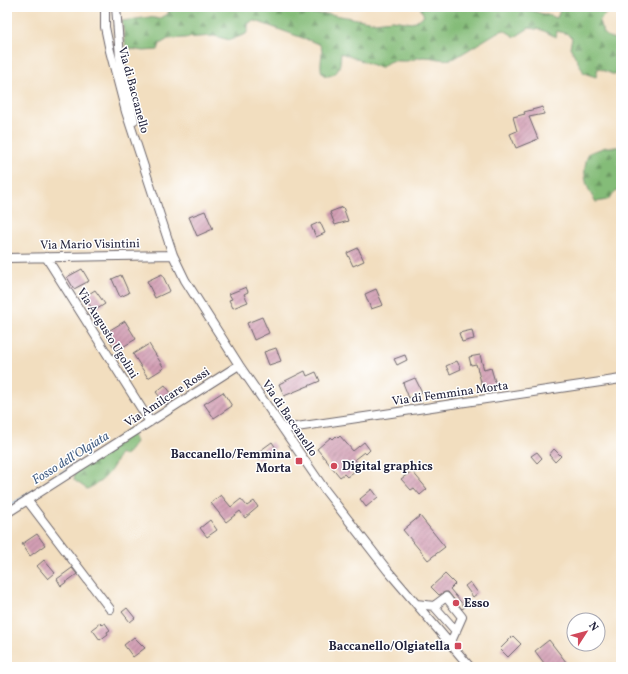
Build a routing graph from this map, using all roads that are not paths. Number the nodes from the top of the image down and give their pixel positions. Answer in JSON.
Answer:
{"nodes":[{"id":1,"x":105,"y":7,"type":"edge"},
{"id":2,"x":116,"y":7,"type":"edge"},
{"id":3,"x":147,"y":177,"type":"junction"},
{"id":4,"x":173,"y":255,"type":"junction"},
{"id":5,"x":46,"y":257,"type":"junction"},
{"id":6,"x":7,"y":258,"type":"edge"},
{"id":7,"x":239,"y":365,"type":"junction"},
{"id":8,"x":621,"y":379,"type":"edge"},
{"id":9,"x":150,"y":422,"type":"junction"},
{"id":10,"x":283,"y":429,"type":"junction"},
{"id":11,"x":28,"y":500,"type":"junction"},
{"id":12,"x":7,"y":513,"type":"edge"},
{"id":13,"x":416,"y":604,"type":"junction"},
{"id":14,"x":434,"y":606,"type":"junction"},
{"id":15,"x":110,"y":609,"type":"dead end"},
{"id":16,"x":456,"y":631,"type":"junction"},
{"id":17,"x":450,"y":644,"type":"junction"},
{"id":18,"x":470,"y":667,"type":"edge"}],
"edges":[{"from":1,"to":3,"type":"street","name":"Via di Baccanello"},
{"from":2,"to":3,"type":"street","name":"Via di Baccanello"},
{"from":3,"to":4,"type":"street","name":"Via di Baccanello"},
{"from":4,"to":5,"type":"street","name":"Via Mario Visintini"},
{"from":4,"to":7,"type":"street","name":"Via di Baccanello"},
{"from":5,"to":6,"type":"street","name":"Via Mario Visintini"},
{"from":5,"to":9,"type":"street","name":"Via Augusto Ugolini"},
{"from":7,"to":9,"type":"street","name":"Via Amilcare Rossi"},
{"from":7,"to":10,"type":"street","name":"Via di Baccanello"},
{"from":8,"to":10,"type":"street","name":"Via di Femmina Morta"},
{"from":9,"to":11,"type":"street","name":"Via Amilcare Rossi"},
{"from":10,"to":13,"type":"street","name":"Via di Baccanello"},
{"from":11,"to":12,"type":"street","name":"Via Amilcare Rossi"},
{"from":11,"to":15,"type":"street"},
{"from":13,"to":14,"type":"street"},
{"from":13,"to":17,"type":"street","name":"Via di Baccanello"},
{"from":14,"to":16,"type":"street"},
{"from":14,"to":16,"type":"street"},
{"from":16,"to":17,"type":"street"},
{"from":17,"to":18,"type":"street","name":"Via di Baccanello"}]}
